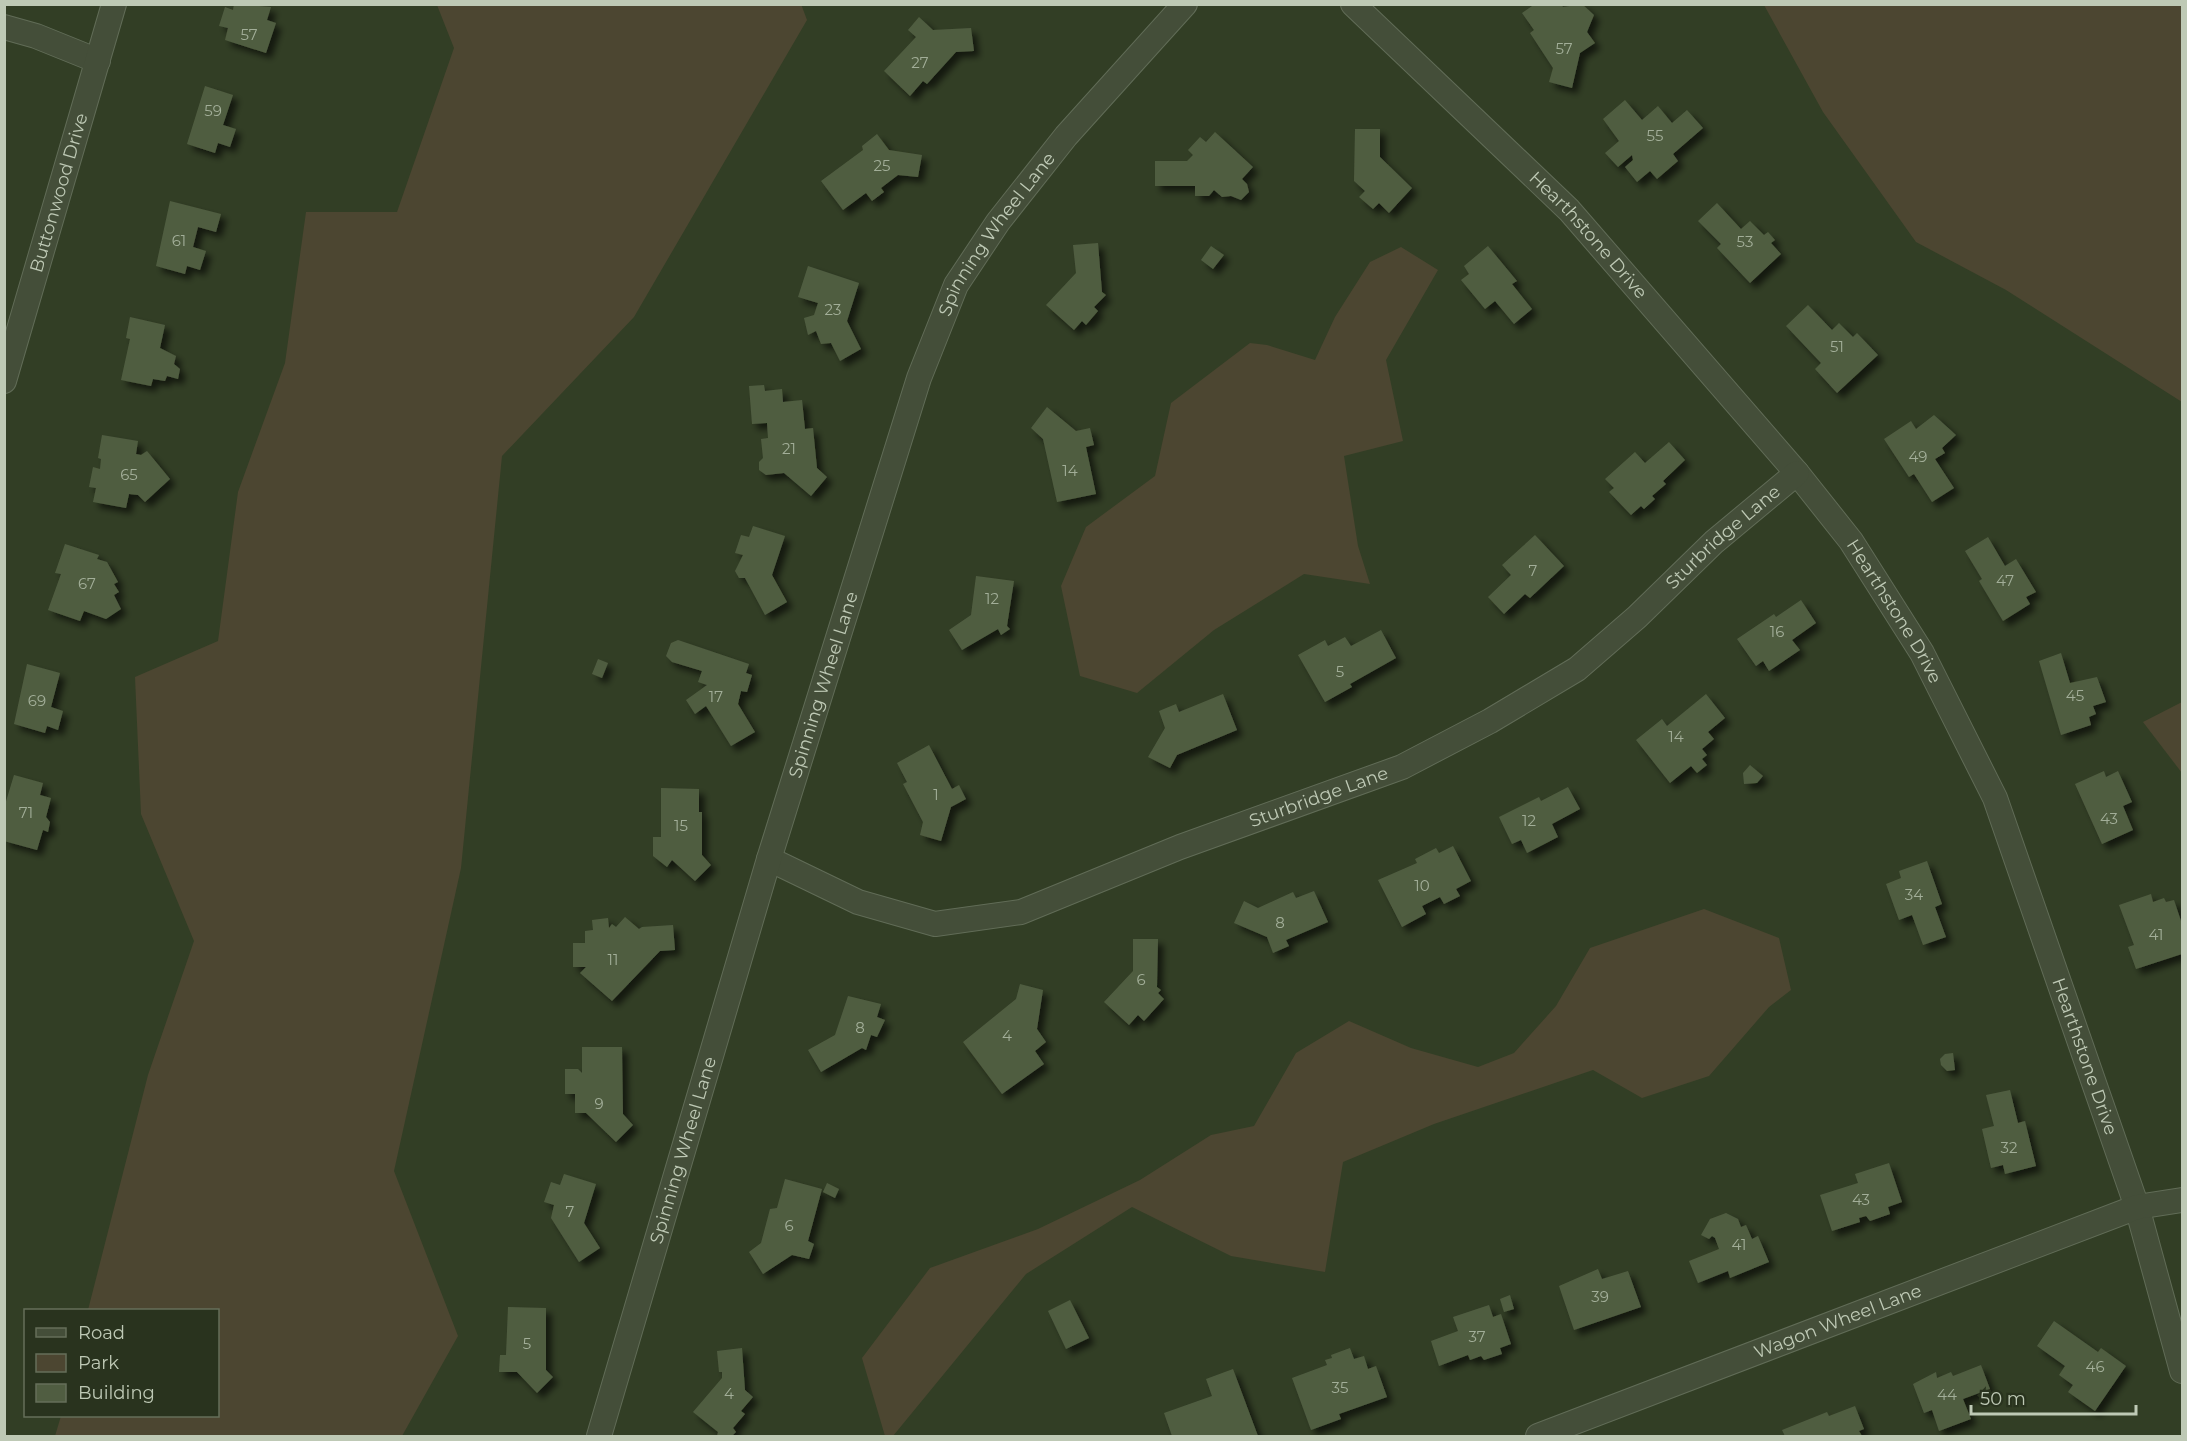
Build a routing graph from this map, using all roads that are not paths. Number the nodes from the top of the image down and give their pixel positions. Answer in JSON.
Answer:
{"nodes":[{"id":1,"x":114,"y":4,"type":"edge"},
{"id":2,"x":1185,"y":4,"type":"edge"},
{"id":3,"x":1353,"y":4,"type":"edge"},
{"id":4,"x":4,"y":27,"type":"edge"},
{"id":5,"x":98,"y":61,"type":"junction"},
{"id":6,"x":4,"y":381,"type":"edge"},
{"id":7,"x":1797,"y":473,"type":"junction"},
{"id":8,"x":770,"y":859,"type":"junction"},
{"id":9,"x":2182,"y":1200,"type":"edge"},
{"id":10,"x":2137,"y":1207,"type":"junction"},
{"id":11,"x":2182,"y":1371,"type":"edge"},
{"id":12,"x":1553,"y":1434,"type":"edge"},
{"id":13,"x":599,"y":1437,"type":"edge"}],
"edges":[{"from":1,"to":5,"type":"street","name":"Buttonwood Drive"},
{"from":2,"to":8,"type":"street","name":"Spinning Wheel Lane"},
{"from":3,"to":7,"type":"street","name":"Hearthstone Drive"},
{"from":4,"to":5,"type":"street"},
{"from":5,"to":6,"type":"street","name":"Buttonwood Drive"},
{"from":7,"to":8,"type":"street","name":"Sturbridge Lane"},
{"from":7,"to":10,"type":"street","name":"Hearthstone Drive"},
{"from":8,"to":13,"type":"street","name":"Spinning Wheel Lane"},
{"from":9,"to":10,"type":"street","name":"Wagon Wheel Lane"},
{"from":10,"to":11,"type":"street","name":"Hearthstone Drive"},
{"from":10,"to":12,"type":"street","name":"Wagon Wheel Lane"}]}
